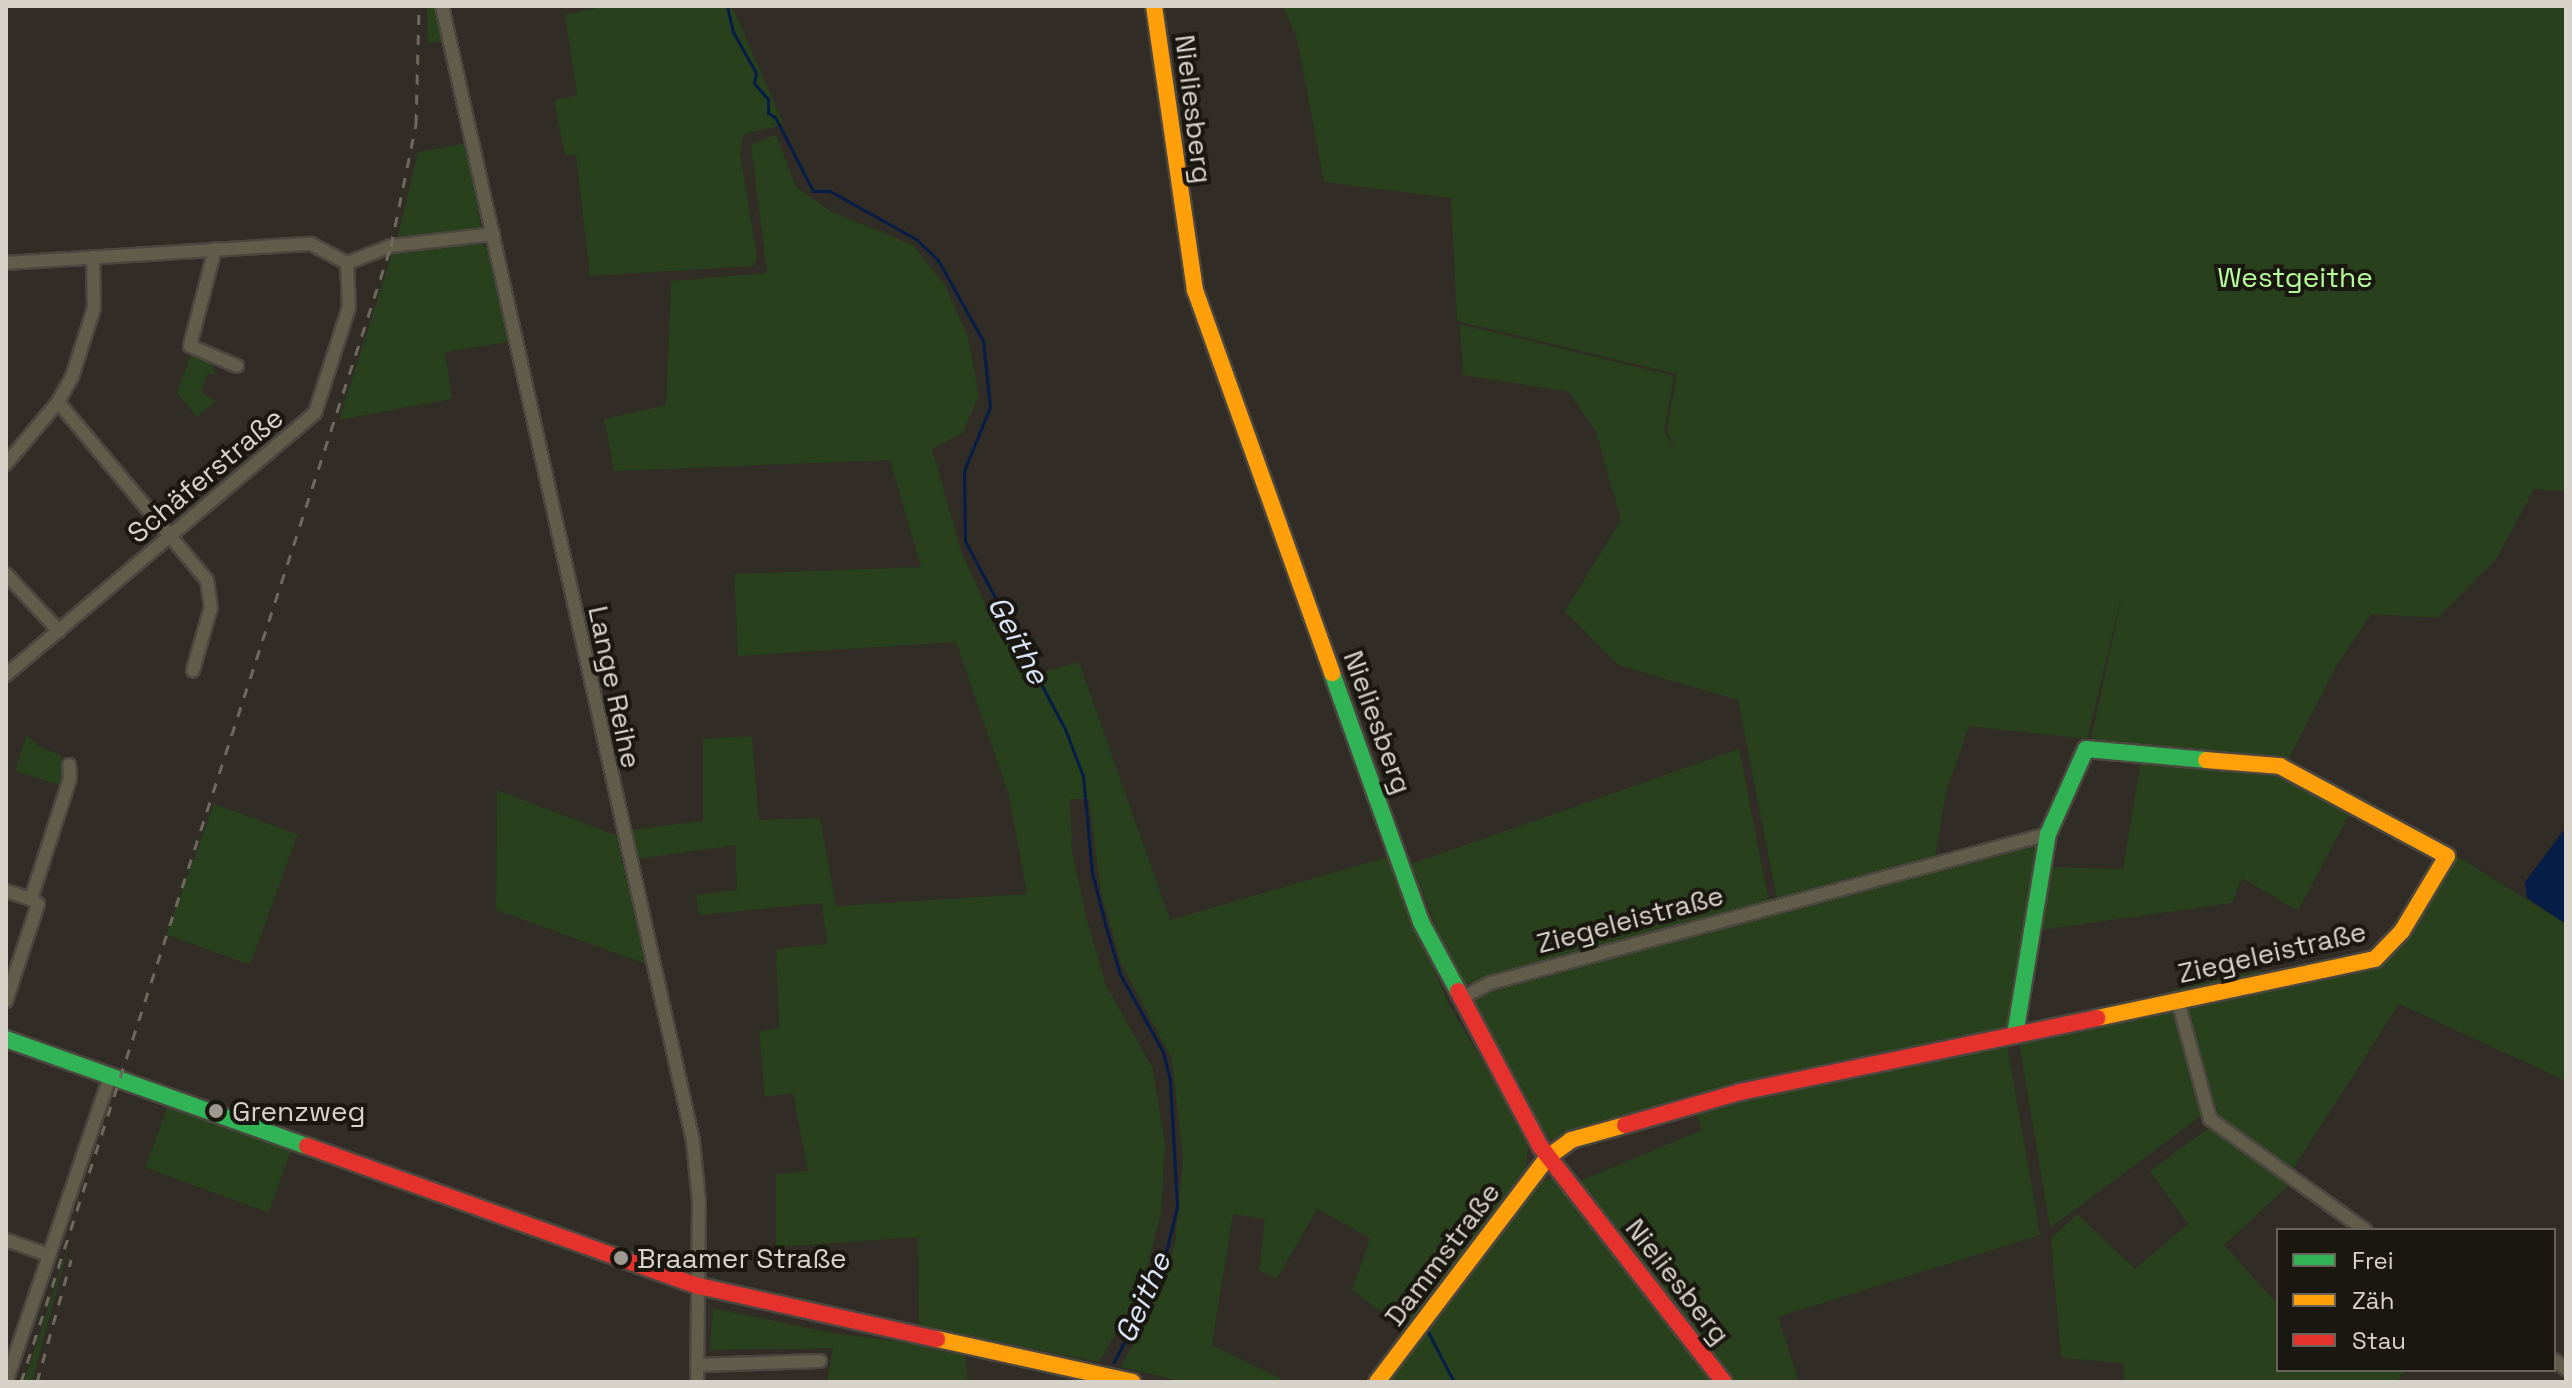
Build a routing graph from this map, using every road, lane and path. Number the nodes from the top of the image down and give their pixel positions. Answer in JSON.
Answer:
{"nodes":[{"id":1,"x":442,"y":6,"type":"edge"},
{"id":2,"x":1154,"y":6,"type":"edge"},
{"id":3,"x":493,"y":234,"type":"junction"},
{"id":4,"x":215,"y":249,"type":"junction"},
{"id":5,"x":93,"y":257,"type":"junction"},
{"id":6,"x":6,"y":263,"type":"edge"},
{"id":7,"x":347,"y":263,"type":"junction"},
{"id":8,"x":237,"y":366,"type":"dead end"},
{"id":9,"x":58,"y":402,"type":"junction"},
{"id":10,"x":6,"y":464,"type":"edge"},
{"id":11,"x":171,"y":535,"type":"junction"},
{"id":12,"x":6,"y":574,"type":"edge"},
{"id":13,"x":59,"y":631,"type":"junction"},
{"id":14,"x":193,"y":670,"type":"dead end"},
{"id":15,"x":6,"y":675,"type":"edge"},
{"id":16,"x":69,"y":765,"type":"dead end"},
{"id":17,"x":2048,"y":834,"type":"junction"},
{"id":18,"x":6,"y":891,"type":"edge"},
{"id":19,"x":31,"y":899,"type":"junction"},
{"id":20,"x":1460,"y":999,"type":"junction"},
{"id":21,"x":6,"y":1001,"type":"edge"},
{"id":22,"x":2178,"y":1001,"type":"junction"},
{"id":23,"x":2015,"y":1035,"type":"junction"},
{"id":24,"x":6,"y":1039,"type":"edge"},
{"id":25,"x":111,"y":1074,"type":"junction"},
{"id":26,"x":1548,"y":1157,"type":"junction"},
{"id":27,"x":2362,"y":1228,"type":"edge"},
{"id":28,"x":6,"y":1240,"type":"edge"},
{"id":29,"x":49,"y":1255,"type":"junction"},
{"id":30,"x":699,"y":1286,"type":"junction"},
{"id":31,"x":820,"y":1361,"type":"dead end"},
{"id":32,"x":697,"y":1365,"type":"junction"},
{"id":33,"x":6,"y":1382,"type":"edge"},
{"id":34,"x":697,"y":1382,"type":"edge"},
{"id":35,"x":1132,"y":1382,"type":"edge"},
{"id":36,"x":1377,"y":1382,"type":"edge"},
{"id":37,"x":1724,"y":1382,"type":"edge"}],
"edges":[{"from":1,"to":3,"type":"street","name":"Lange Reihe"},
{"from":2,"to":20,"type":"street","name":"Nieliesberg"},
{"from":3,"to":7,"type":"street"},
{"from":3,"to":30,"type":"street","name":"Lange Reihe"},
{"from":4,"to":5,"type":"street"},
{"from":4,"to":7,"type":"street"},
{"from":4,"to":8,"type":"street"},
{"from":5,"to":6,"type":"street"},
{"from":5,"to":9,"type":"street"},
{"from":7,"to":11,"type":"street","name":"Schäferstraße"},
{"from":9,"to":10,"type":"street"},
{"from":9,"to":11,"type":"street"},
{"from":11,"to":13,"type":"street","name":"Schäferstraße"},
{"from":11,"to":14,"type":"street"},
{"from":12,"to":13,"type":"street"},
{"from":13,"to":15,"type":"street","name":"Schäferstraße"},
{"from":16,"to":19,"type":"street"},
{"from":17,"to":20,"type":"street","name":"Ziegeleistraße"},
{"from":17,"to":22,"type":"street","name":"Ziegeleistraße"},
{"from":17,"to":23,"type":"street","name":"Ziegeleistraße"},
{"from":18,"to":19,"type":"street"},
{"from":19,"to":21,"type":"street"},
{"from":20,"to":26,"type":"street","name":"Nieliesberg"},
{"from":22,"to":23,"type":"street","name":"Ziegeleistraße"},
{"from":22,"to":27,"type":"street"},
{"from":23,"to":26,"type":"street","name":"Ziegeleistraße"},
{"from":24,"to":25,"type":"street"},
{"from":25,"to":29,"type":"street"},
{"from":25,"to":30,"type":"street"},
{"from":26,"to":36,"type":"street","name":"Dammstraße"},
{"from":26,"to":37,"type":"street","name":"Nieliesberg"},
{"from":28,"to":29,"type":"street"},
{"from":29,"to":33,"type":"street"},
{"from":30,"to":32,"type":"street","name":"Lange Reihe"},
{"from":30,"to":35,"type":"street"},
{"from":31,"to":32,"type":"street"},
{"from":32,"to":34,"type":"street","name":"Lange Reihe"}]}
